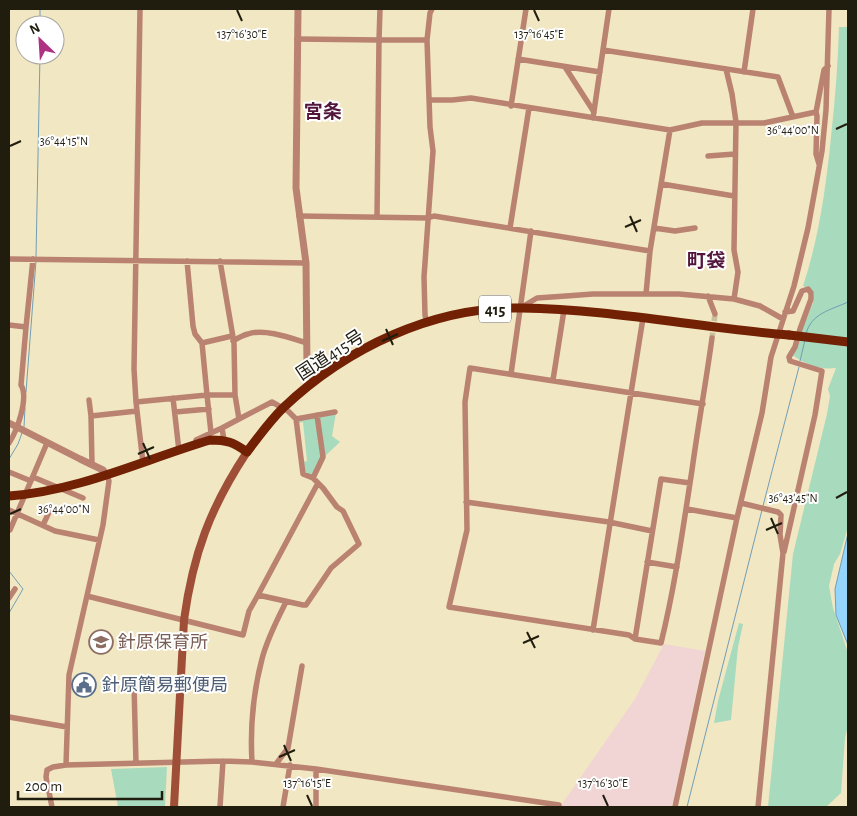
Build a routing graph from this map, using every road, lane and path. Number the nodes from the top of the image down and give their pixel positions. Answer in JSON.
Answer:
{"nodes":[{"id":1,"x":140,"y":9,"type":"edge"},
{"id":2,"x":298,"y":9,"type":"edge"},
{"id":3,"x":380,"y":9,"type":"edge"},
{"id":4,"x":432,"y":9,"type":"edge"},
{"id":5,"x":526,"y":9,"type":"edge"},
{"id":6,"x":609,"y":9,"type":"edge"},
{"id":7,"x":753,"y":9,"type":"edge"},
{"id":8,"x":829,"y":9,"type":"edge"},
{"id":9,"x":297,"y":39,"type":"junction"},
{"id":10,"x":380,"y":40,"type":"junction"},
{"id":11,"x":427,"y":40,"type":"junction"},
{"id":12,"x":603,"y":50,"type":"junction"},
{"id":13,"x":518,"y":60,"type":"junction"},
{"id":14,"x":565,"y":66,"type":"junction"},
{"id":15,"x":828,"y":66,"type":"junction"},
{"id":16,"x":726,"y":69,"type":"junction"},
{"id":17,"x":600,"y":72,"type":"junction"},
{"id":18,"x":744,"y":72,"type":"junction"},
{"id":19,"x":430,"y":100,"type":"junction"},
{"id":20,"x":511,"y":106,"type":"junction"},
{"id":21,"x":529,"y":108,"type":"junction"},
{"id":22,"x":816,"y":112,"type":"junction"},
{"id":23,"x":594,"y":115,"type":"junction"},
{"id":24,"x":793,"y":117,"type":"junction"},
{"id":25,"x":736,"y":122,"type":"junction"},
{"id":26,"x":670,"y":130,"type":"junction"},
{"id":27,"x":735,"y":154,"type":"junction"},
{"id":28,"x":708,"y":156,"type":"dead end"},
{"id":29,"x":820,"y":164,"type":"junction"},
{"id":30,"x":662,"y":184,"type":"junction"},
{"id":31,"x":734,"y":196,"type":"junction"},
{"id":32,"x":300,"y":216,"type":"junction"},
{"id":33,"x":377,"y":217,"type":"junction"},
{"id":34,"x":428,"y":218,"type":"junction"},
{"id":35,"x":510,"y":228,"type":"junction"},
{"id":36,"x":654,"y":228,"type":"junction"},
{"id":37,"x":695,"y":228,"type":"dead end"},
{"id":38,"x":531,"y":231,"type":"junction"},
{"id":39,"x":650,"y":251,"type":"junction"},
{"id":40,"x":9,"y":259,"type":"edge"},
{"id":41,"x":33,"y":259,"type":"junction"},
{"id":42,"x":187,"y":261,"type":"junction"},
{"id":43,"x":220,"y":261,"type":"junction"},
{"id":44,"x":136,"y":262,"type":"junction"},
{"id":45,"x":306,"y":264,"type":"junction"},
{"id":46,"x":646,"y":294,"type":"junction"},
{"id":47,"x":708,"y":296,"type":"junction"},
{"id":48,"x":734,"y":299,"type":"junction"},
{"id":49,"x":521,"y":308,"type":"junction"},
{"id":50,"x":564,"y":310,"type":"junction"},
{"id":51,"x":715,"y":314,"type":"tunnel mouth"},
{"id":52,"x":784,"y":315,"type":"junction"},
{"id":53,"x":643,"y":318,"type":"junction"},
{"id":54,"x":427,"y":323,"type":"junction"},
{"id":55,"x":9,"y":325,"type":"edge"},
{"id":56,"x":26,"y":327,"type":"junction"},
{"id":57,"x":778,"y":334,"type":"junction"},
{"id":58,"x":233,"y":338,"type":"junction"},
{"id":59,"x":712,"y":338,"type":"tunnel mouth"},
{"id":60,"x":307,"y":342,"type":"junction"},
{"id":61,"x":848,"y":342,"type":"edge"},
{"id":62,"x":202,"y":343,"type":"junction"},
{"id":63,"x":510,"y":374,"type":"junction"},
{"id":64,"x":553,"y":380,"type":"junction"},
{"id":65,"x":314,"y":382,"type":"junction"},
{"id":66,"x":235,"y":394,"type":"junction"},
{"id":67,"x":631,"y":394,"type":"junction"},
{"id":68,"x":207,"y":395,"type":"junction"},
{"id":69,"x":173,"y":398,"type":"junction"},
{"id":70,"x":89,"y":400,"type":"dead end"},
{"id":71,"x":136,"y":402,"type":"junction"},
{"id":72,"x":703,"y":404,"type":"junction"},
{"id":73,"x":209,"y":409,"type":"junction"},
{"id":74,"x":283,"y":409,"type":"junction"},
{"id":75,"x":137,"y":411,"type":"junction"},
{"id":76,"x":174,"y":412,"type":"junction"},
{"id":77,"x":335,"y":412,"type":"dead end"},
{"id":78,"x":317,"y":415,"type":"junction"},
{"id":79,"x":91,"y":416,"type":"junction"},
{"id":80,"x":239,"y":419,"type":"junction"},
{"id":81,"x":296,"y":419,"type":"junction"},
{"id":82,"x":9,"y":423,"type":"edge"},
{"id":83,"x":16,"y":427,"type":"junction"},
{"id":84,"x":222,"y":428,"type":"junction"},
{"id":85,"x":211,"y":433,"type":"junction"},
{"id":86,"x":224,"y":440,"type":"junction"},
{"id":87,"x":9,"y":443,"type":"edge"},
{"id":88,"x":47,"y":443,"type":"junction"},
{"id":89,"x":197,"y":444,"type":"junction"},
{"id":90,"x":179,"y":451,"type":"junction"},
{"id":91,"x":247,"y":452,"type":"junction"},
{"id":92,"x":143,"y":463,"type":"junction"},
{"id":93,"x":92,"y":464,"type":"junction"},
{"id":94,"x":9,"y":472,"type":"edge"},
{"id":95,"x":107,"y":475,"type":"junction"},
{"id":96,"x":313,"y":478,"type":"junction"},
{"id":97,"x":32,"y":479,"type":"junction"},
{"id":98,"x":318,"y":483,"type":"junction"},
{"id":99,"x":690,"y":483,"type":"junction"},
{"id":100,"x":60,"y":489,"type":"junction"},
{"id":101,"x":25,"y":495,"type":"junction"},
{"id":102,"x":9,"y":496,"type":"edge"},
{"id":103,"x":82,"y":498,"type":"dead end"},
{"id":104,"x":466,"y":502,"type":"junction"},
{"id":105,"x":742,"y":503,"type":"junction"},
{"id":106,"x":51,"y":508,"type":"dead end"},
{"id":107,"x":687,"y":509,"type":"junction"},
{"id":108,"x":9,"y":510,"type":"edge"},
{"id":109,"x":17,"y":513,"type":"junction"},
{"id":110,"x":737,"y":518,"type":"junction"},
{"id":111,"x":609,"y":522,"type":"junction"},
{"id":112,"x":43,"y":526,"type":"junction"},
{"id":113,"x":10,"y":530,"type":"edge"},
{"id":114,"x":652,"y":531,"type":"junction"},
{"id":115,"x":99,"y":540,"type":"junction"},
{"id":116,"x":783,"y":553,"type":"junction"},
{"id":117,"x":647,"y":562,"type":"junction"},
{"id":118,"x":677,"y":567,"type":"junction"},
{"id":119,"x":15,"y":589,"type":"dead end"},
{"id":120,"x":87,"y":596,"type":"junction"},
{"id":121,"x":258,"y":596,"type":"junction"},
{"id":122,"x":9,"y":598,"type":"edge"},
{"id":123,"x":286,"y":602,"type":"junction"},
{"id":124,"x":184,"y":620,"type":"junction"},
{"id":125,"x":593,"y":630,"type":"junction"},
{"id":126,"x":635,"y":639,"type":"junction"},
{"id":127,"x":302,"y":666,"type":"dead end"},
{"id":128,"x":134,"y":685,"type":"dead end"},
{"id":129,"x":9,"y":717,"type":"edge"},
{"id":130,"x":67,"y":727,"type":"junction"},
{"id":131,"x":223,"y":761,"type":"junction"},
{"id":132,"x":177,"y":762,"type":"junction"},
{"id":133,"x":252,"y":762,"type":"junction"},
{"id":134,"x":136,"y":763,"type":"junction"},
{"id":135,"x":276,"y":764,"type":"junction"},
{"id":136,"x":66,"y":765,"type":"junction"},
{"id":137,"x":290,"y":765,"type":"junction"},
{"id":138,"x":316,"y":769,"type":"junction"},
{"id":139,"x":559,"y":805,"type":"dead end"},
{"id":140,"x":52,"y":807,"type":"edge"},
{"id":141,"x":174,"y":807,"type":"edge"},
{"id":142,"x":220,"y":807,"type":"edge"},
{"id":143,"x":283,"y":807,"type":"edge"},
{"id":144,"x":316,"y":807,"type":"edge"},
{"id":145,"x":675,"y":807,"type":"edge"},
{"id":146,"x":758,"y":807,"type":"edge"}],
"edges":[{"from":1,"to":44,"type":"street"},
{"from":2,"to":9,"type":"street"},
{"from":3,"to":10,"type":"street"},
{"from":4,"to":11,"type":"street"},
{"from":5,"to":13,"type":"street"},
{"from":6,"to":12,"type":"street"},
{"from":7,"to":18,"type":"street"},
{"from":8,"to":15,"type":"street"},
{"from":9,"to":10,"type":"street"},
{"from":9,"to":32,"type":"street"},
{"from":10,"to":11,"type":"street"},
{"from":10,"to":33,"type":"street"},
{"from":11,"to":19,"type":"street"},
{"from":12,"to":16,"type":"street"},
{"from":12,"to":17,"type":"street"},
{"from":13,"to":14,"type":"street"},
{"from":13,"to":20,"type":"street"},
{"from":14,"to":17,"type":"street"},
{"from":14,"to":23,"type":"street"},
{"from":15,"to":22,"type":"street"},
{"from":15,"to":29,"type":"street"},
{"from":16,"to":18,"type":"street"},
{"from":16,"to":25,"type":"street"},
{"from":17,"to":23,"type":"street"},
{"from":18,"to":24,"type":"street"},
{"from":19,"to":20,"type":"street"},
{"from":19,"to":34,"type":"street"},
{"from":20,"to":21,"type":"street"},
{"from":21,"to":23,"type":"street"},
{"from":21,"to":35,"type":"street"},
{"from":22,"to":24,"type":"street"},
{"from":22,"to":29,"type":"street"},
{"from":23,"to":26,"type":"street"},
{"from":24,"to":25,"type":"street"},
{"from":25,"to":26,"type":"street"},
{"from":25,"to":27,"type":"street"},
{"from":26,"to":30,"type":"street"},
{"from":27,"to":28,"type":"street"},
{"from":27,"to":31,"type":"street"},
{"from":29,"to":52,"type":"street"},
{"from":30,"to":31,"type":"street"},
{"from":30,"to":36,"type":"street"},
{"from":31,"to":48,"type":"street"},
{"from":32,"to":33,"type":"street"},
{"from":32,"to":45,"type":"street"},
{"from":33,"to":34,"type":"street"},
{"from":34,"to":35,"type":"street"},
{"from":34,"to":54,"type":"street"},
{"from":35,"to":38,"type":"street"},
{"from":36,"to":37,"type":"street"},
{"from":36,"to":39,"type":"street"},
{"from":38,"to":39,"type":"street"},
{"from":38,"to":49,"type":"street"},
{"from":39,"to":46,"type":"street"},
{"from":40,"to":41,"type":"street"},
{"from":41,"to":44,"type":"street"},
{"from":41,"to":56,"type":"street"},
{"from":42,"to":43,"type":"street"},
{"from":42,"to":44,"type":"street"},
{"from":42,"to":62,"type":"street"},
{"from":43,"to":45,"type":"street"},
{"from":43,"to":58,"type":"street"},
{"from":44,"to":71,"type":"street"},
{"from":45,"to":60,"type":"street"},
{"from":46,"to":47,"type":"street"},
{"from":46,"to":49,"type":"street"},
{"from":47,"to":48,"type":"street"},
{"from":47,"to":51,"type":"street"},
{"from":48,"to":52,"type":"street"},
{"from":49,"to":50,"type":"highway","name":"国道415号","number":"415"},
{"from":49,"to":54,"type":"highway","name":"国道415号","number":"415"},
{"from":49,"to":63,"type":"street"},
{"from":50,"to":53,"type":"highway","name":"国道415号","number":"415"},
{"from":50,"to":64,"type":"street"},
{"from":52,"to":57,"type":"street"},
{"from":52,"to":116,"type":"street"},
{"from":53,"to":57,"type":"highway","name":"国道415号","number":"415"},
{"from":53,"to":67,"type":"street"},
{"from":54,"to":65,"type":"highway","name":"国道415号","number":"415"},
{"from":55,"to":56,"type":"street"},
{"from":56,"to":83,"type":"street"},
{"from":57,"to":61,"type":"highway","name":"国道415号","number":"415","bridge":true},
{"from":57,"to":105,"type":"street"},
{"from":58,"to":60,"type":"street"},
{"from":58,"to":62,"type":"street"},
{"from":58,"to":66,"type":"street"},
{"from":59,"to":72,"type":"street"},
{"from":60,"to":65,"type":"street"},
{"from":62,"to":68,"type":"street"},
{"from":63,"to":64,"type":"street"},
{"from":63,"to":104,"type":"street"},
{"from":64,"to":67,"type":"street"},
{"from":65,"to":74,"type":"highway","name":"国道415号","number":"415"},
{"from":66,"to":68,"type":"street"},
{"from":66,"to":80,"type":"street"},
{"from":67,"to":72,"type":"street"},
{"from":67,"to":111,"type":"street"},
{"from":68,"to":69,"type":"street"},
{"from":68,"to":73,"type":"street"},
{"from":69,"to":71,"type":"street"},
{"from":69,"to":76,"type":"street"},
{"from":70,"to":79,"type":"street"},
{"from":71,"to":75,"type":"street"},
{"from":72,"to":99,"type":"street"},
{"from":73,"to":76,"type":"street"},
{"from":73,"to":85,"type":"street"},
{"from":74,"to":80,"type":"street"},
{"from":74,"to":81,"type":"street"},
{"from":74,"to":91,"type":"highway","name":"国道415号","number":"415"},
{"from":75,"to":79,"type":"street"},
{"from":75,"to":92,"type":"street"},
{"from":76,"to":90,"type":"street"},
{"from":77,"to":78,"type":"street"},
{"from":78,"to":81,"type":"street"},
{"from":78,"to":96,"type":"street"},
{"from":79,"to":93,"type":"street"},
{"from":80,"to":84,"type":"street"},
{"from":81,"to":96,"type":"street"},
{"from":82,"to":83,"type":"street"},
{"from":83,"to":87,"type":"street"},
{"from":83,"to":88,"type":"street"},
{"from":84,"to":85,"type":"street"},
{"from":84,"to":86,"type":"street"},
{"from":85,"to":89,"type":"street"},
{"from":86,"to":89,"type":"highway"},
{"from":86,"to":91,"type":"highway"},
{"from":88,"to":93,"type":"street"},
{"from":88,"to":97,"type":"street"},
{"from":89,"to":90,"type":"highway"},
{"from":90,"to":92,"type":"highway"},
{"from":91,"to":124,"type":"main road"},
{"from":92,"to":95,"type":"highway"},
{"from":93,"to":95,"type":"street"},
{"from":94,"to":97,"type":"street"},
{"from":95,"to":100,"type":"highway"},
{"from":95,"to":115,"type":"street"},
{"from":96,"to":98,"type":"street"},
{"from":97,"to":100,"type":"street"},
{"from":97,"to":101,"type":"street"},
{"from":98,"to":121,"type":"street"},
{"from":98,"to":123,"type":"street"},
{"from":99,"to":107,"type":"street"},
{"from":99,"to":114,"type":"street"},
{"from":100,"to":101,"type":"highway"},
{"from":100,"to":103,"type":"street"},
{"from":101,"to":102,"type":"highway"},
{"from":101,"to":109,"type":"street"},
{"from":104,"to":111,"type":"street"},
{"from":104,"to":125,"type":"street"},
{"from":105,"to":110,"type":"street"},
{"from":105,"to":116,"type":"street"},
{"from":106,"to":112,"type":"street"},
{"from":107,"to":110,"type":"street"},
{"from":107,"to":118,"type":"street"},
{"from":108,"to":109,"type":"street"},
{"from":109,"to":112,"type":"street"},
{"from":109,"to":113,"type":"street"},
{"from":110,"to":145,"type":"street"},
{"from":111,"to":114,"type":"street"},
{"from":111,"to":125,"type":"street"},
{"from":112,"to":115,"type":"street"},
{"from":114,"to":117,"type":"street"},
{"from":115,"to":120,"type":"street"},
{"from":116,"to":146,"type":"street"},
{"from":117,"to":118,"type":"street"},
{"from":117,"to":126,"type":"street"},
{"from":118,"to":126,"type":"street"},
{"from":119,"to":122,"type":"street"},
{"from":120,"to":124,"type":"street"},
{"from":120,"to":130,"type":"street"},
{"from":121,"to":123,"type":"street"},
{"from":121,"to":124,"type":"street"},
{"from":123,"to":133,"type":"street"},
{"from":124,"to":132,"type":"main road"},
{"from":125,"to":126,"type":"street"},
{"from":127,"to":135,"type":"street"},
{"from":128,"to":134,"type":"street"},
{"from":129,"to":130,"type":"street"},
{"from":130,"to":136,"type":"street"},
{"from":131,"to":132,"type":"street"},
{"from":131,"to":133,"type":"street"},
{"from":131,"to":142,"type":"street"},
{"from":132,"to":134,"type":"street"},
{"from":132,"to":141,"type":"main road"},
{"from":133,"to":135,"type":"street"},
{"from":134,"to":136,"type":"street"},
{"from":135,"to":137,"type":"street"},
{"from":136,"to":140,"type":"street"},
{"from":137,"to":138,"type":"street"},
{"from":137,"to":143,"type":"street"},
{"from":138,"to":139,"type":"street"},
{"from":138,"to":144,"type":"street"}]}
